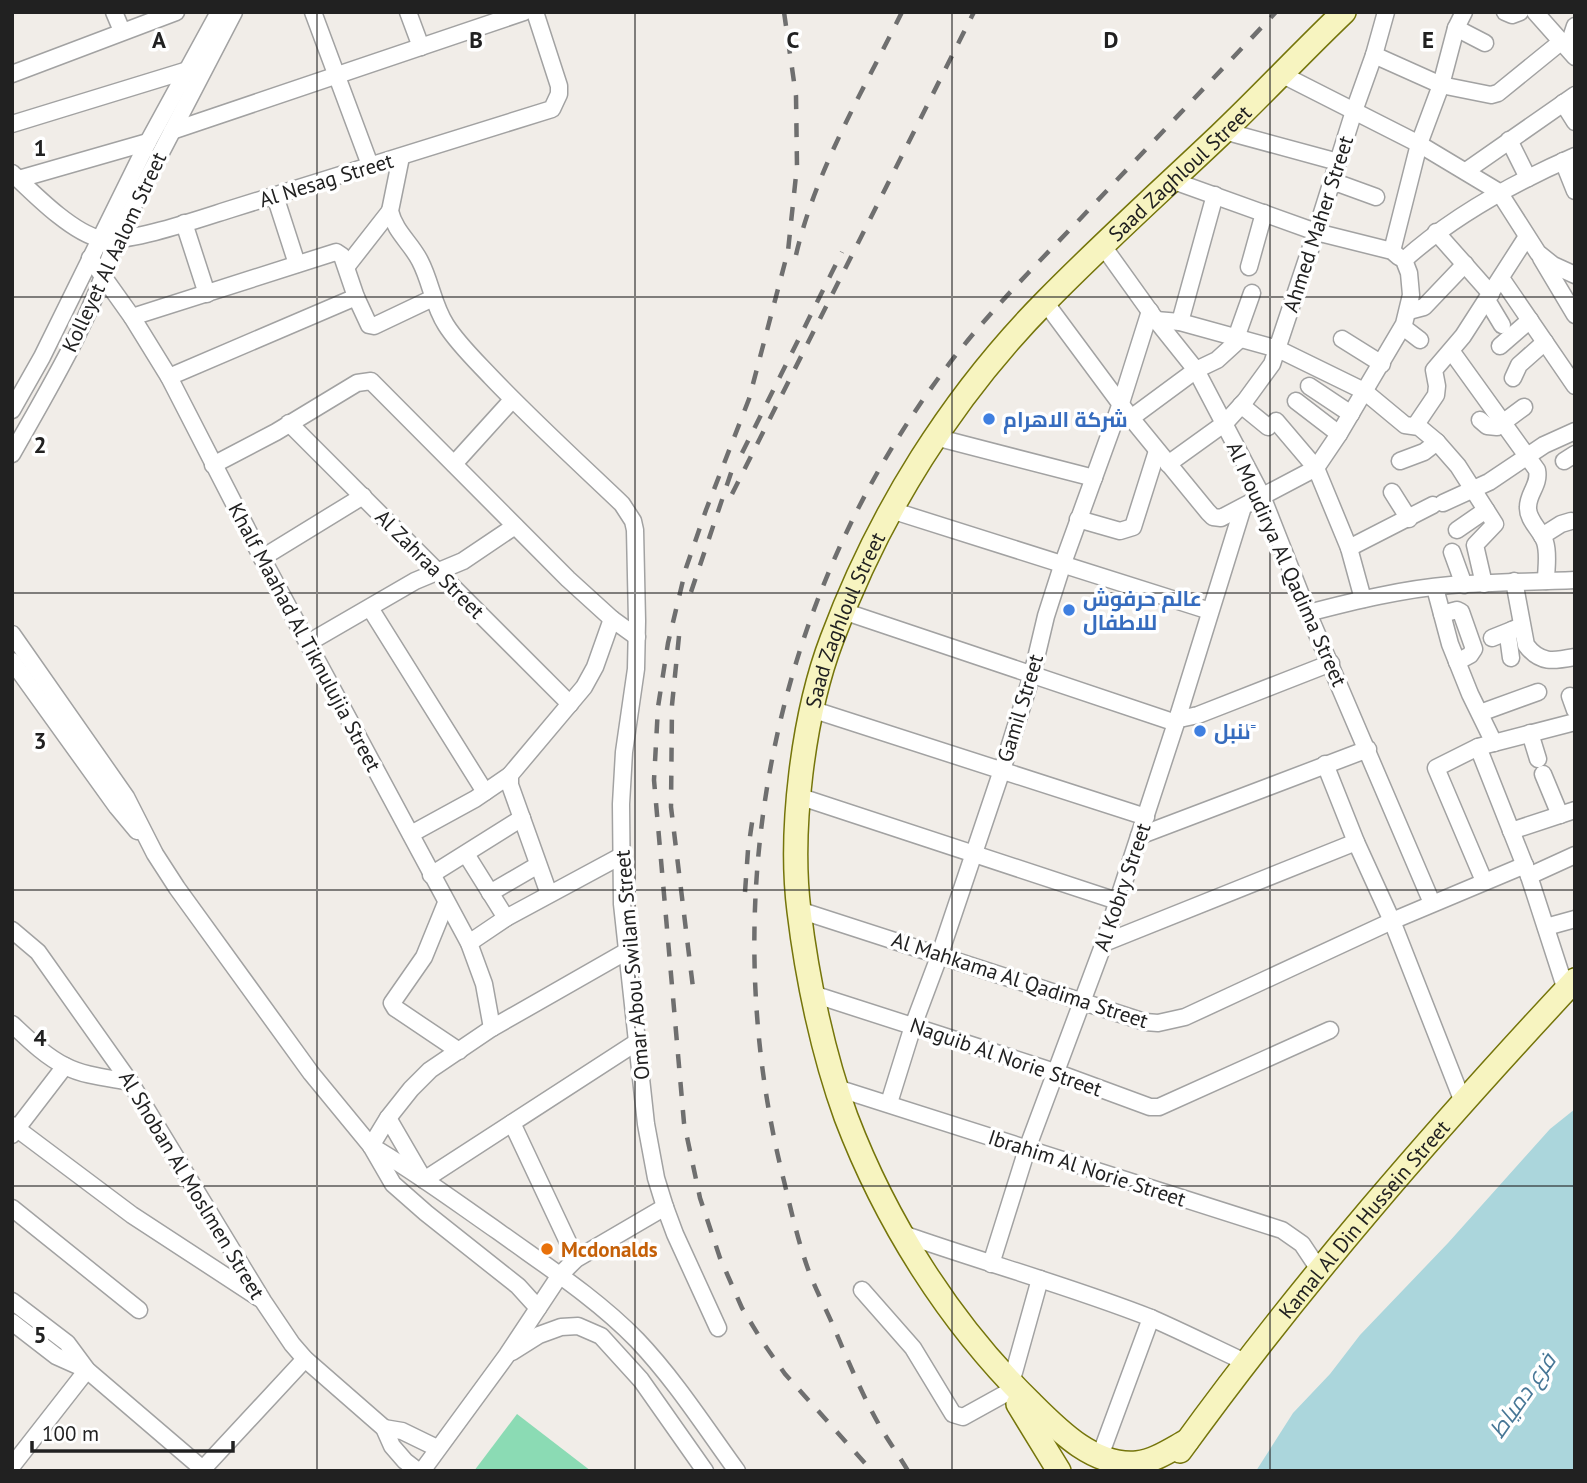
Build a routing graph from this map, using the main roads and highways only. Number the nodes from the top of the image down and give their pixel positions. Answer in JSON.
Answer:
{"nodes":[{"id":1,"x":1344,"y":12,"type":"edge"},
{"id":2,"x":1570,"y":985,"type":"edge"},
{"id":3,"x":1010,"y":1387,"type":"junction"},
{"id":4,"x":1187,"y":1441,"type":"junction"},
{"id":5,"x":1059,"y":1471,"type":"edge"},
{"id":6,"x":1165,"y":1471,"type":"edge"}],
"edges":[{"from":1,"to":3,"type":"main road","name":"Saad Zaghloul Street"},
{"from":2,"to":4,"type":"main road","name":"Kamal Al Din Hussein Street"},
{"from":3,"to":4,"type":"main road","name":"Saad Zaghloul Street"},
{"from":3,"to":5,"type":"main road","name":"Saad Zaghloul Street"},
{"from":4,"to":6,"type":"main road","name":"Kamal Al Din Hussein Street"}]}
